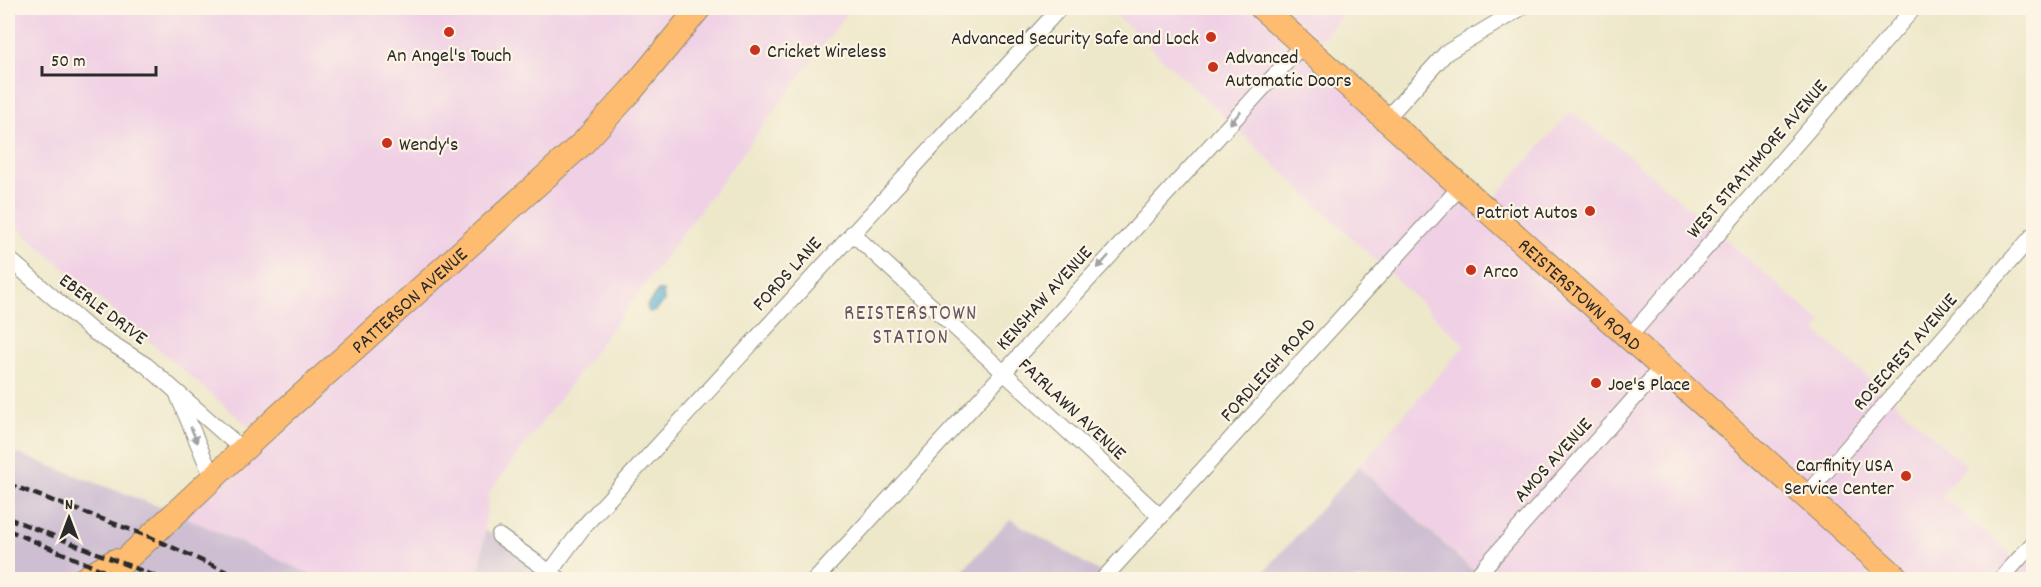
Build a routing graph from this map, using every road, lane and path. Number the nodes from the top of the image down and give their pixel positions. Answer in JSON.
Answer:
{"nodes":[{"id":1,"x":699,"y":8,"type":"edge"},
{"id":2,"x":1060,"y":8,"type":"edge"},
{"id":3,"x":1262,"y":8,"type":"edge"},
{"id":4,"x":1521,"y":8,"type":"edge"},
{"id":5,"x":1914,"y":8,"type":"edge"},
{"id":6,"x":1303,"y":44,"type":"junction"},
{"id":7,"x":1386,"y":119,"type":"junction"},
{"id":8,"x":1461,"y":186,"type":"junction"},
{"id":9,"x":852,"y":232,"type":"junction"},
{"id":10,"x":2034,"y":234,"type":"edge"},
{"id":11,"x":8,"y":258,"type":"edge"},
{"id":12,"x":1629,"y":337,"type":"junction"},
{"id":13,"x":1662,"y":367,"type":"junction"},
{"id":14,"x":1003,"y":372,"type":"junction"},
{"id":15,"x":176,"y":391,"type":"junction"},
{"id":16,"x":243,"y":450,"type":"junction"},
{"id":17,"x":213,"y":479,"type":"junction"},
{"id":18,"x":1805,"y":496,"type":"junction"},
{"id":19,"x":1161,"y":517,"type":"junction"},
{"id":20,"x":499,"y":536,"type":"dead end"},
{"id":21,"x":2034,"y":542,"type":"edge"},
{"id":22,"x":137,"y":548,"type":"junction"},
{"id":23,"x":556,"y":576,"type":"edge"},
{"id":24,"x":83,"y":579,"type":"edge"},
{"id":25,"x":104,"y":579,"type":"edge"},
{"id":26,"x":113,"y":579,"type":"edge"},
{"id":27,"x":814,"y":579,"type":"edge"},
{"id":28,"x":1103,"y":579,"type":"edge"},
{"id":29,"x":1473,"y":579,"type":"edge"},
{"id":30,"x":1899,"y":579,"type":"edge"},
{"id":31,"x":2000,"y":579,"type":"edge"}],
"edges":[{"from":1,"to":16,"type":"main road","name":"PATTERSON AVENUE"},
{"from":2,"to":9,"type":"street","name":"FORDS LANE"},
{"from":3,"to":6,"type":"main road","name":"REISTERSTOWN ROAD"},
{"from":4,"to":7,"type":"street"},
{"from":5,"to":12,"type":"street","name":"WEST STRATHMORE AVENUE"},
{"from":6,"to":7,"type":"main road","name":"REISTERSTOWN ROAD"},
{"from":6,"to":14,"type":"street","name":"KENSHAW AVENUE","one_way":true},
{"from":7,"to":8,"type":"main road","name":"REISTERSTOWN ROAD"},
{"from":8,"to":12,"type":"main road","name":"REISTERSTOWN ROAD"},
{"from":8,"to":19,"type":"street","name":"FORDLEIGH ROAD"},
{"from":9,"to":14,"type":"street","name":"FAIRLAWN AVENUE"},
{"from":9,"to":23,"type":"street","name":"FORDS LANE"},
{"from":10,"to":18,"type":"street","name":"ROSECREST AVENUE"},
{"from":11,"to":15,"type":"street","name":"EBERLE DRIVE"},
{"from":12,"to":13,"type":"main road","name":"REISTERSTOWN ROAD"},
{"from":13,"to":18,"type":"main road","name":"REISTERSTOWN ROAD"},
{"from":13,"to":29,"type":"street","name":"AMOS AVENUE"},
{"from":14,"to":19,"type":"street","name":"FAIRLAWN AVENUE"},
{"from":14,"to":27,"type":"street","name":"KENSHAW AVENUE"},
{"from":15,"to":16,"type":"street","name":"EBERLE DRIVE"},
{"from":15,"to":17,"type":"street","name":"EBERLE DRIVE","one_way":true},
{"from":16,"to":17,"type":"main road","name":"PATTERSON AVENUE"},
{"from":17,"to":22,"type":"main road","name":"PATTERSON AVENUE"},
{"from":18,"to":30,"type":"main road","name":"REISTERSTOWN ROAD"},
{"from":19,"to":28,"type":"street","name":"FORDLEIGH ROAD"},
{"from":20,"to":23,"type":"street"},
{"from":21,"to":31,"type":"street"},
{"from":22,"to":24,"type":"main road"},
{"from":22,"to":25,"type":"main road","name":"PATTERSON AVENUE"},
{"from":22,"to":26,"type":"main road"}]}
